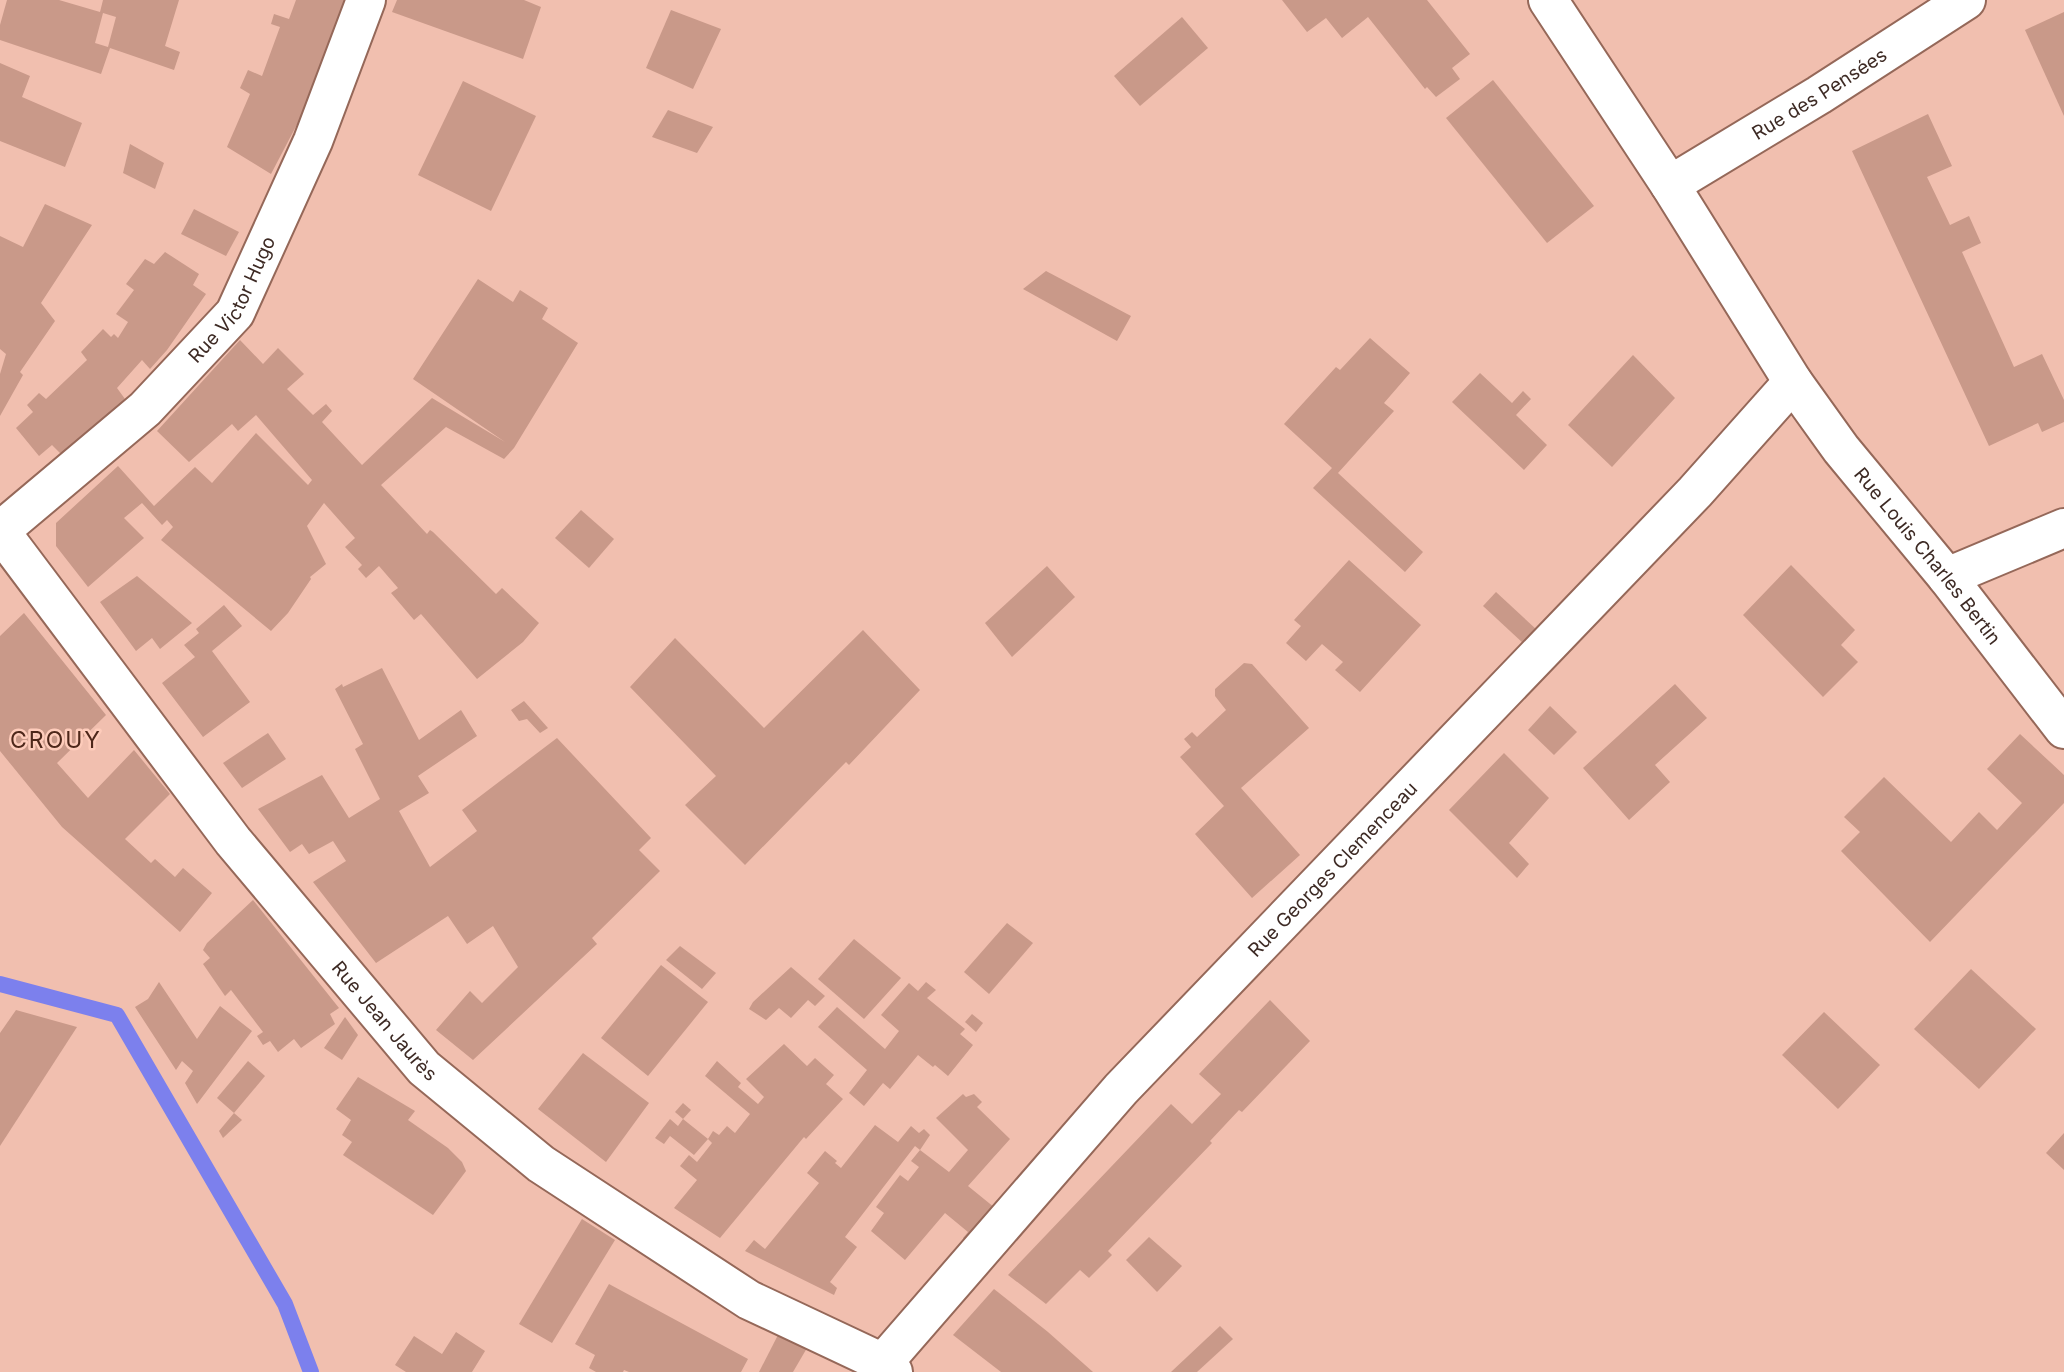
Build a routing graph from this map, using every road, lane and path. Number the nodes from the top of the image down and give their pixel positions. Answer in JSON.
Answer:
{"nodes":[{"id":1,"x":366,"y":0,"type":"edge"},
{"id":2,"x":1548,"y":0,"type":"edge"},
{"id":3,"x":1966,"y":0,"type":"edge"},
{"id":4,"x":1670,"y":185,"type":"junction"},
{"id":5,"x":1793,"y":382,"type":"junction"},
{"id":6,"x":2064,"y":528,"type":"edge"},
{"id":7,"x":0,"y":531,"type":"edge"},
{"id":8,"x":1947,"y":577,"type":"junction"},
{"id":9,"x":2064,"y":729,"type":"edge"},
{"id":10,"x":888,"y":1368,"type":"edge"}],
"edges":[{"from":1,"to":7,"type":"street","name":"Rue Victor Hugo"},
{"from":2,"to":4,"type":"street","name":"Rue Louis Charles Bertin"},
{"from":3,"to":4,"type":"street","name":"Rue des Pensées"},
{"from":4,"to":5,"type":"street","name":"Rue Louis Charles Bertin"},
{"from":5,"to":8,"type":"street","name":"Rue Louis Charles Bertin"},
{"from":5,"to":10,"type":"street","name":"Rue Georges Clemenceau"},
{"from":6,"to":8,"type":"street"},
{"from":7,"to":10,"type":"street","name":"Rue Jean Jaurès"},
{"from":8,"to":9,"type":"street","name":"Rue Louis Charles Bertin"}]}
